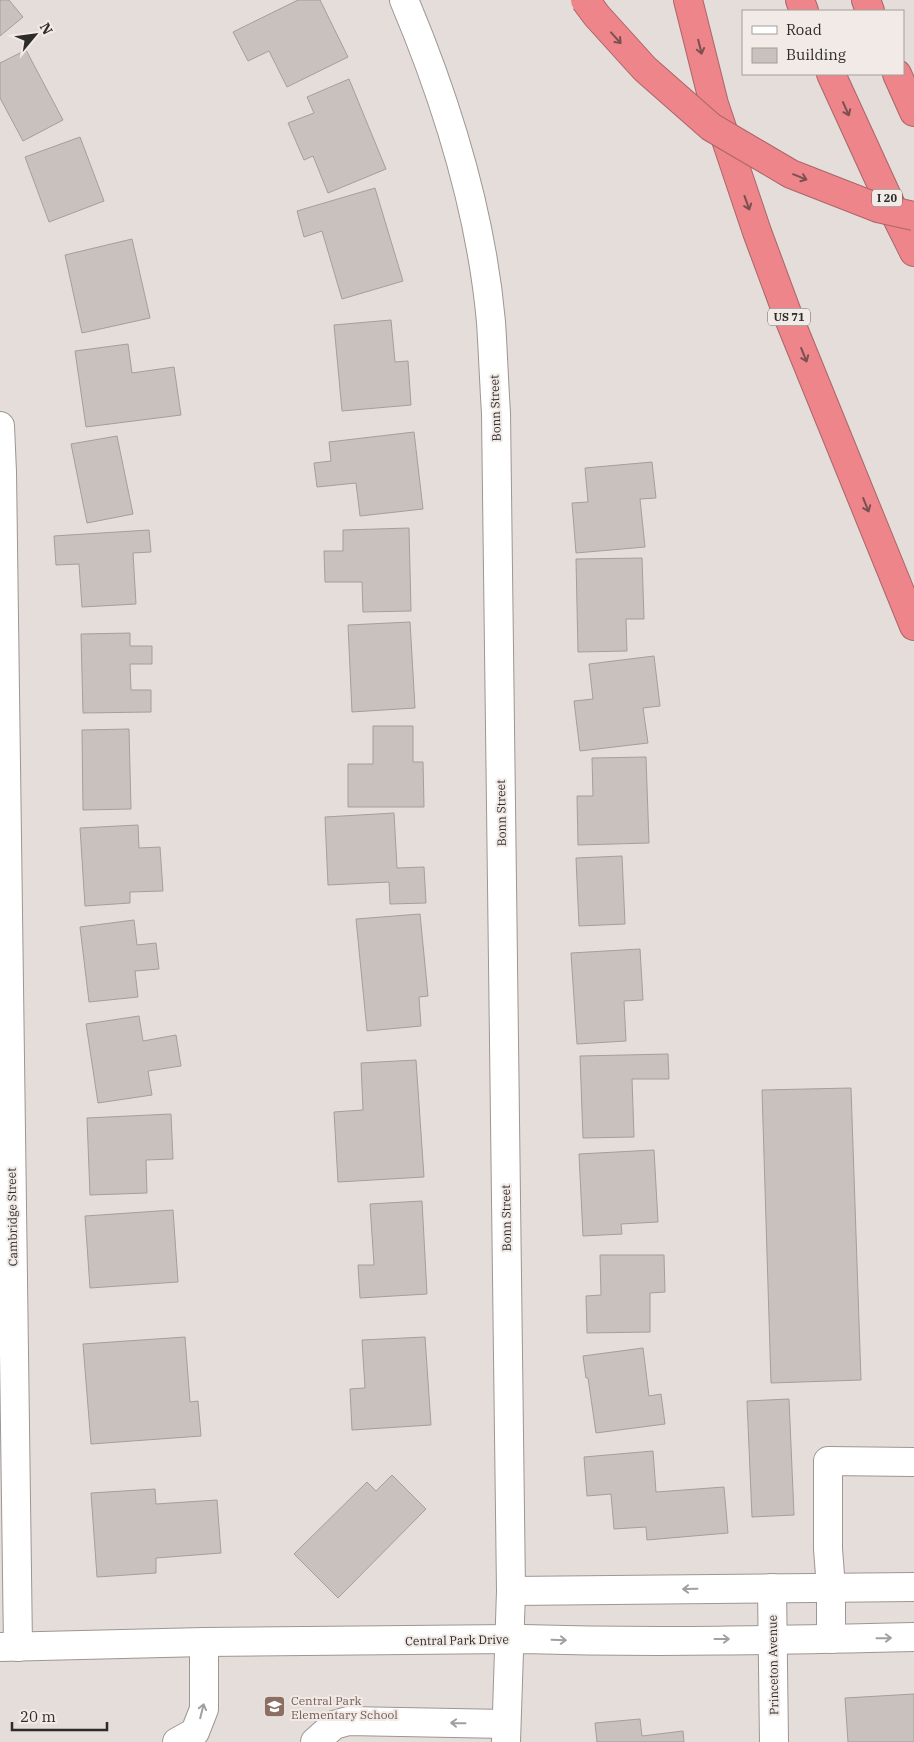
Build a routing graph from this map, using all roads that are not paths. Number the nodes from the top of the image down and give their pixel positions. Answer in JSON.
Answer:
{"nodes":[{"id":1,"x":404,"y":0,"type":"edge"},
{"id":2,"x":585,"y":0,"type":"edge"},
{"id":3,"x":688,"y":0,"type":"edge"},
{"id":4,"x":831,"y":75,"type":"edge"},
{"id":5,"x":898,"y":75,"type":"edge"},
{"id":6,"x":914,"y":112,"type":"edge"},
{"id":7,"x":914,"y":216,"type":"edge"},
{"id":8,"x":914,"y":252,"type":"edge"},
{"id":9,"x":0,"y":426,"type":"edge"},
{"id":10,"x":914,"y":626,"type":"edge"},
{"id":11,"x":914,"y":1462,"type":"edge"},
{"id":12,"x":914,"y":1587,"type":"edge"},
{"id":13,"x":772,"y":1588,"type":"junction"},
{"id":14,"x":831,"y":1588,"type":"junction"},
{"id":15,"x":512,"y":1591,"type":"junction"},
{"id":16,"x":914,"y":1637,"type":"edge"},
{"id":17,"x":511,"y":1639,"type":"junction"},
{"id":18,"x":773,"y":1639,"type":"junction"},
{"id":19,"x":831,"y":1639,"type":"junction"},
{"id":20,"x":9,"y":1647,"type":"edge"},
{"id":21,"x":204,"y":1655,"type":"junction"},
{"id":22,"x":506,"y":1733,"type":"edge"},
{"id":23,"x":177,"y":1742,"type":"edge"},
{"id":24,"x":315,"y":1742,"type":"edge"},
{"id":25,"x":774,"y":1742,"type":"edge"}],
"edges":[{"from":1,"to":15,"type":"street","name":"Bonn Street"},
{"from":2,"to":7,"type":"highway","one_way":true,"bridge":true},
{"from":3,"to":10,"type":"highway","number":"US 71","one_way":true},
{"from":4,"to":8,"type":"highway","number":"I 20","one_way":true},
{"from":5,"to":6,"type":"highway"},
{"from":9,"to":20,"type":"street","name":"Cambridge Street"},
{"from":11,"to":14,"type":"street"},
{"from":12,"to":14,"type":"street"},
{"from":13,"to":14,"type":"street"},
{"from":13,"to":15,"type":"street","one_way":true},
{"from":13,"to":18,"type":"street","name":"Princeton Avenue"},
{"from":14,"to":19,"type":"street"},
{"from":15,"to":17,"type":"street","name":"Bonn Street"},
{"from":19,"to":16,"type":"street","name":"Central Park Drive","one_way":true},
{"from":17,"to":18,"type":"street","name":"Central Park Drive","one_way":true},
{"from":17,"to":21,"type":"street","name":"Central Park Drive"},
{"from":17,"to":22,"type":"street","name":"Bonn Street"},
{"from":18,"to":19,"type":"street","name":"Central Park Drive"},
{"from":18,"to":25,"type":"street","name":"Princeton Avenue"},
{"from":20,"to":21,"type":"street","name":"Central Park Drive"},
{"from":23,"to":21,"type":"street","one_way":true},
{"from":22,"to":24,"type":"street","one_way":true}]}
